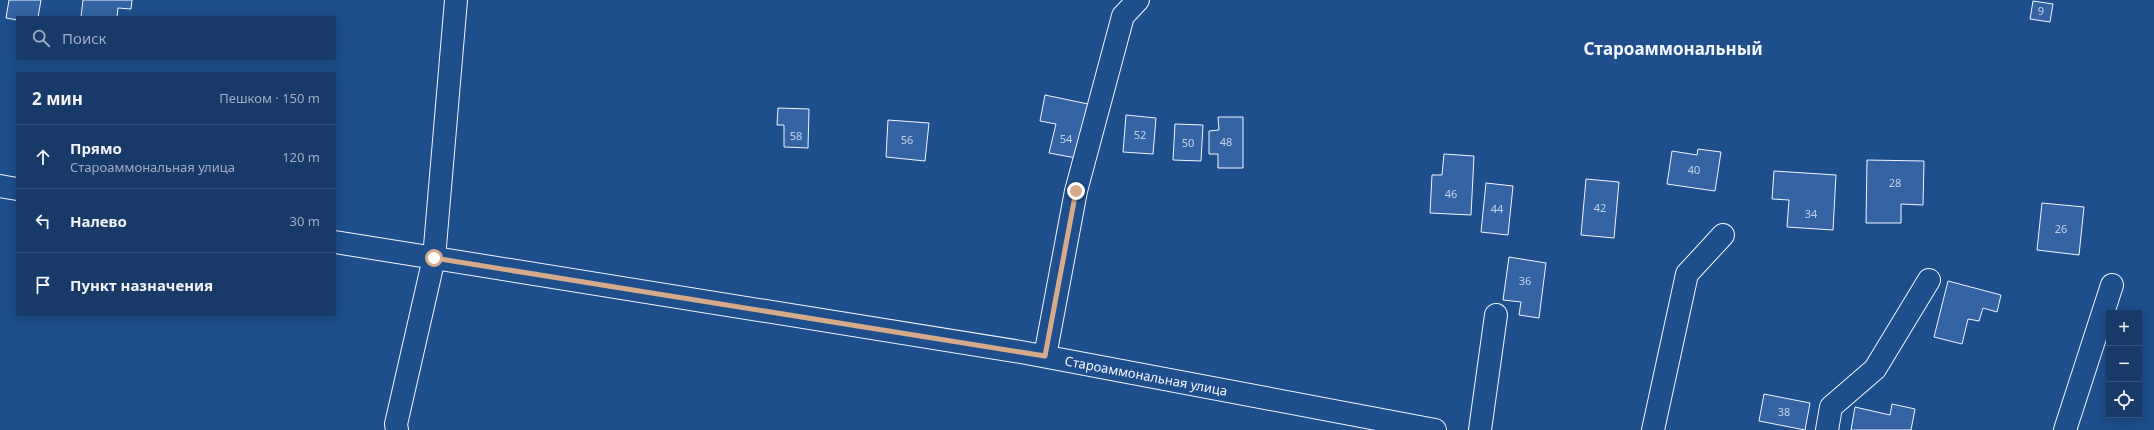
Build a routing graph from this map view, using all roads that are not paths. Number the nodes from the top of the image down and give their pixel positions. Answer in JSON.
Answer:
{"nodes":[{"id":1,"x":456,"y":0,"type":"edge"},
{"id":2,"x":1138,"y":0,"type":"edge"},
{"id":3,"x":0,"y":186,"type":"edge"},
{"id":4,"x":16,"y":189,"type":"edge"},
{"id":5,"x":1723,"y":236,"type":"dead end"},
{"id":6,"x":336,"y":242,"type":"edge"},
{"id":7,"x":434,"y":258,"type":"junction"},
{"id":8,"x":1929,"y":280,"type":"dead end"},
{"id":9,"x":2112,"y":285,"type":"dead end"},
{"id":10,"x":1496,"y":315,"type":"dead end"},
{"id":11,"x":1045,"y":356,"type":"junction"},
{"id":12,"x":397,"y":430,"type":"edge"},
{"id":13,"x":1435,"y":430,"type":"edge"},
{"id":14,"x":1480,"y":430,"type":"edge"},
{"id":15,"x":1653,"y":430,"type":"edge"},
{"id":16,"x":1827,"y":430,"type":"edge"},
{"id":17,"x":2065,"y":430,"type":"edge"}],
"edges":[{"from":1,"to":7,"type":"street"},
{"from":2,"to":11,"type":"street"},
{"from":3,"to":4,"type":"street"},
{"from":5,"to":15,"type":"street"},
{"from":6,"to":7,"type":"street","name":"Староаммональная улица"},
{"from":7,"to":11,"type":"street","name":"Староаммональная улица"},
{"from":7,"to":12,"type":"street"},
{"from":8,"to":16,"type":"street"},
{"from":9,"to":17,"type":"street"},
{"from":10,"to":14,"type":"street"},
{"from":11,"to":13,"type":"street","name":"Староаммональная улица"}]}
